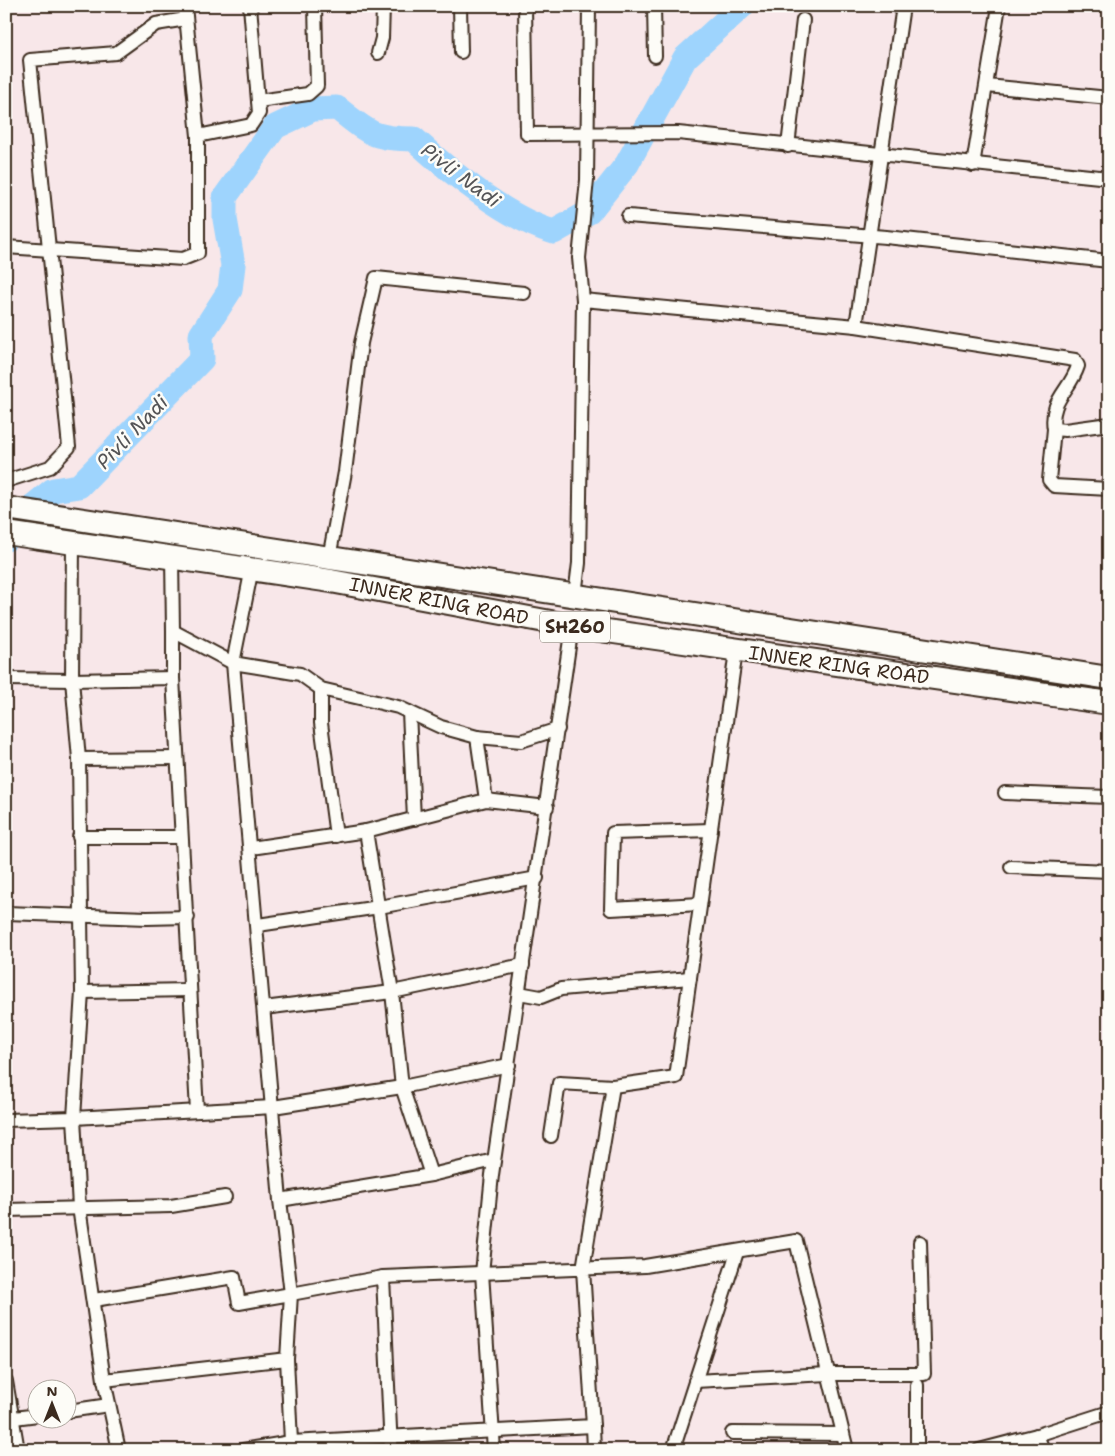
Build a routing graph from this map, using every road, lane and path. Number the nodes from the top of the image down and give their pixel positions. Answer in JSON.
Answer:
{"nodes":[{"id":1,"x":185,"y":6,"type":"edge"},
{"id":2,"x":250,"y":6,"type":"edge"},
{"id":3,"x":315,"y":6,"type":"edge"},
{"id":4,"x":383,"y":6,"type":"edge"},
{"id":5,"x":460,"y":6,"type":"edge"},
{"id":6,"x":525,"y":6,"type":"edge"},
{"id":7,"x":588,"y":6,"type":"edge"},
{"id":8,"x":654,"y":6,"type":"edge"},
{"id":9,"x":903,"y":6,"type":"edge"},
{"id":10,"x":998,"y":6,"type":"edge"},
{"id":11,"x":186,"y":19,"type":"junction"},
{"id":12,"x":803,"y":20,"type":"dead end"},
{"id":13,"x":461,"y":52,"type":"dead end"},
{"id":14,"x":378,"y":53,"type":"dead end"},
{"id":15,"x":655,"y":56,"type":"dead end"},
{"id":16,"x":987,"y":86,"type":"junction"},
{"id":17,"x":1109,"y":98,"type":"edge"},
{"id":18,"x":258,"y":101,"type":"junction"},
{"id":19,"x":589,"y":133,"type":"junction"},
{"id":20,"x":198,"y":136,"type":"junction"},
{"id":21,"x":788,"y":146,"type":"junction"},
{"id":22,"x":881,"y":156,"type":"junction"},
{"id":23,"x":972,"y":165,"type":"junction"},
{"id":24,"x":1109,"y":178,"type":"edge"},
{"id":25,"x":628,"y":216,"type":"dead end"},
{"id":26,"x":869,"y":236,"type":"junction"},
{"id":27,"x":6,"y":247,"type":"edge"},
{"id":28,"x":49,"y":251,"type":"junction"},
{"id":29,"x":1109,"y":261,"type":"edge"},
{"id":30,"x":524,"y":293,"type":"dead end"},
{"id":31,"x":583,"y":300,"type":"junction"},
{"id":32,"x":856,"y":326,"type":"junction"},
{"id":33,"x":1109,"y":424,"type":"edge"},
{"id":34,"x":1054,"y":429,"type":"junction"},
{"id":35,"x":6,"y":481,"type":"edge"},
{"id":36,"x":1109,"y":489,"type":"edge"},
{"id":37,"x":6,"y":508,"type":"edge"},
{"id":38,"x":6,"y":533,"type":"edge"},
{"id":39,"x":73,"y":542,"type":"junction"},
{"id":40,"x":172,"y":556,"type":"junction"},
{"id":41,"x":329,"y":558,"type":"junction"},
{"id":42,"x":252,"y":568,"type":"junction"},
{"id":43,"x":575,"y":595,"type":"junction"},
{"id":44,"x":572,"y":626,"type":"junction"},
{"id":45,"x":173,"y":631,"type":"junction"},
{"id":46,"x":736,"y":651,"type":"junction"},
{"id":47,"x":233,"y":663,"type":"junction"},
{"id":48,"x":173,"y":678,"type":"junction"},
{"id":49,"x":1109,"y":678,"type":"edge"},
{"id":50,"x":6,"y":679,"type":"edge"},
{"id":51,"x":72,"y":680,"type":"junction"},
{"id":52,"x":321,"y":689,"type":"junction"},
{"id":53,"x":1109,"y":703,"type":"edge"},
{"id":54,"x":409,"y":712,"type":"junction"},
{"id":55,"x":558,"y":729,"type":"junction"},
{"id":56,"x":477,"y":737,"type":"junction"},
{"id":57,"x":176,"y":758,"type":"junction"},
{"id":58,"x":79,"y":759,"type":"junction"},
{"id":59,"x":1004,"y":793,"type":"dead end"},
{"id":60,"x":1109,"y":797,"type":"edge"},
{"id":61,"x":486,"y":800,"type":"junction"},
{"id":62,"x":547,"y":808,"type":"junction"},
{"id":63,"x":414,"y":819,"type":"junction"},
{"id":64,"x":711,"y":830,"type":"junction"},
{"id":65,"x":366,"y":832,"type":"junction"},
{"id":66,"x":336,"y":836,"type":"junction"},
{"id":67,"x":79,"y":837,"type":"junction"},
{"id":68,"x":181,"y":837,"type":"junction"},
{"id":69,"x":251,"y":848,"type":"junction"},
{"id":70,"x":1010,"y":867,"type":"dead end"},
{"id":71,"x":1109,"y":871,"type":"edge"},
{"id":72,"x":537,"y":878,"type":"junction"},
{"id":73,"x":700,"y":904,"type":"junction"},
{"id":74,"x":379,"y":907,"type":"junction"},
{"id":75,"x":6,"y":913,"type":"edge"},
{"id":76,"x":80,"y":915,"type":"junction"},
{"id":77,"x":188,"y":917,"type":"junction"},
{"id":78,"x":258,"y":925,"type":"junction"},
{"id":79,"x":523,"y":966,"type":"junction"},
{"id":80,"x":690,"y":978,"type":"junction"},
{"id":81,"x":190,"y":990,"type":"junction"},
{"id":82,"x":82,"y":992,"type":"junction"},
{"id":83,"x":392,"y":992,"type":"junction"},
{"id":84,"x":519,"y":993,"type":"junction"},
{"id":85,"x":264,"y":1008,"type":"junction"},
{"id":86,"x":509,"y":1065,"type":"junction"},
{"id":87,"x":613,"y":1086,"type":"junction"},
{"id":88,"x":402,"y":1087,"type":"junction"},
{"id":89,"x":273,"y":1106,"type":"junction"},
{"id":90,"x":197,"y":1111,"type":"junction"},
{"id":91,"x":74,"y":1118,"type":"junction"},
{"id":92,"x":6,"y":1120,"type":"edge"},
{"id":93,"x":551,"y":1136,"type":"dead end"},
{"id":94,"x":494,"y":1160,"type":"junction"},
{"id":95,"x":431,"y":1175,"type":"junction"},
{"id":96,"x":225,"y":1197,"type":"dead end"},
{"id":97,"x":280,"y":1200,"type":"junction"},
{"id":98,"x":80,"y":1207,"type":"junction"},
{"id":99,"x":6,"y":1210,"type":"edge"},
{"id":100,"x":920,"y":1242,"type":"dead end"},
{"id":101,"x":737,"y":1252,"type":"junction"},
{"id":102,"x":583,"y":1269,"type":"junction"},
{"id":103,"x":482,"y":1273,"type":"junction"},
{"id":104,"x":382,"y":1277,"type":"junction"},
{"id":105,"x":291,"y":1294,"type":"junction"},
{"id":106,"x":94,"y":1300,"type":"junction"},
{"id":107,"x":287,"y":1359,"type":"junction"},
{"id":108,"x":828,"y":1374,"type":"junction"},
{"id":109,"x":104,"y":1380,"type":"junction"},
{"id":110,"x":696,"y":1381,"type":"junction"},
{"id":111,"x":6,"y":1382,"type":"edge"},
{"id":112,"x":917,"y":1384,"type":"dead end"},
{"id":113,"x":109,"y":1405,"type":"junction"},
{"id":114,"x":78,"y":1410,"type":"edge"},
{"id":115,"x":1109,"y":1412,"type":"edge"},
{"id":116,"x":28,"y":1416,"type":"edge"},
{"id":117,"x":10,"y":1419,"type":"edge"},
{"id":118,"x":593,"y":1426,"type":"junction"},
{"id":119,"x":494,"y":1433,"type":"junction"},
{"id":120,"x":732,"y":1433,"type":"dead end"},
{"id":121,"x":843,"y":1434,"type":"junction"},
{"id":122,"x":1037,"y":1435,"type":"junction"},
{"id":123,"x":391,"y":1444,"type":"edge"},
{"id":124,"x":291,"y":1446,"type":"edge"},
{"id":125,"x":18,"y":1450,"type":"edge"},
{"id":126,"x":119,"y":1450,"type":"edge"},
{"id":127,"x":243,"y":1450,"type":"edge"},
{"id":128,"x":494,"y":1450,"type":"edge"},
{"id":129,"x":594,"y":1450,"type":"edge"},
{"id":130,"x":673,"y":1450,"type":"edge"},
{"id":131,"x":847,"y":1450,"type":"edge"},
{"id":132,"x":917,"y":1450,"type":"edge"},
{"id":133,"x":979,"y":1450,"type":"edge"},
{"id":134,"x":1043,"y":1450,"type":"edge"}],
"edges":[{"from":1,"to":11,"type":"street"},
{"from":2,"to":18,"type":"street"},
{"from":3,"to":18,"type":"street"},
{"from":4,"to":14,"type":"street"},
{"from":5,"to":13,"type":"street"},
{"from":6,"to":19,"type":"street"},
{"from":7,"to":19,"type":"street"},
{"from":8,"to":15,"type":"street"},
{"from":9,"to":22,"type":"street"},
{"from":10,"to":16,"type":"street"},
{"from":11,"to":20,"type":"street"},
{"from":11,"to":28,"type":"street"},
{"from":12,"to":21,"type":"street"},
{"from":16,"to":17,"type":"street"},
{"from":16,"to":23,"type":"street"},
{"from":18,"to":20,"type":"street"},
{"from":19,"to":21,"type":"street"},
{"from":19,"to":31,"type":"street"},
{"from":20,"to":28,"type":"street"},
{"from":21,"to":22,"type":"street"},
{"from":22,"to":23,"type":"street"},
{"from":22,"to":26,"type":"street"},
{"from":23,"to":24,"type":"street"},
{"from":25,"to":26,"type":"street"},
{"from":26,"to":29,"type":"street"},
{"from":26,"to":32,"type":"street"},
{"from":27,"to":28,"type":"street"},
{"from":28,"to":35,"type":"street"},
{"from":30,"to":41,"type":"street"},
{"from":31,"to":32,"type":"street"},
{"from":31,"to":43,"type":"street"},
{"from":32,"to":34,"type":"street"},
{"from":33,"to":34,"type":"street"},
{"from":34,"to":36,"type":"street"},
{"from":37,"to":41,"type":"highway","name":"INNER RING ROAD","number":"SH260"},
{"from":38,"to":39,"type":"highway","name":"INNER RING ROAD","number":"SH260"},
{"from":39,"to":40,"type":"highway","name":"INNER RING ROAD","number":"SH260"},
{"from":39,"to":51,"type":"street"},
{"from":40,"to":42,"type":"highway","name":"INNER RING ROAD","number":"SH260"},
{"from":40,"to":45,"type":"street"},
{"from":41,"to":43,"type":"highway","name":"INNER RING ROAD","number":"SH260"},
{"from":42,"to":44,"type":"highway","name":"INNER RING ROAD","number":"SH260"},
{"from":42,"to":47,"type":"street"},
{"from":43,"to":49,"type":"highway","name":"INNER RING ROAD","number":"SH260"},
{"from":44,"to":46,"type":"highway","name":"INNER RING ROAD","number":"SH260"},
{"from":44,"to":55,"type":"street"},
{"from":45,"to":47,"type":"street"},
{"from":45,"to":48,"type":"street"},
{"from":46,"to":53,"type":"highway","name":"INNER RING ROAD","number":"SH260"},
{"from":46,"to":64,"type":"street"},
{"from":47,"to":52,"type":"street"},
{"from":47,"to":69,"type":"street"},
{"from":48,"to":51,"type":"street"},
{"from":48,"to":57,"type":"street"},
{"from":50,"to":51,"type":"street"},
{"from":51,"to":58,"type":"street"},
{"from":52,"to":54,"type":"street"},
{"from":52,"to":66,"type":"street"},
{"from":54,"to":56,"type":"street"},
{"from":54,"to":63,"type":"street"},
{"from":55,"to":56,"type":"street"},
{"from":55,"to":62,"type":"street"},
{"from":56,"to":61,"type":"street"},
{"from":57,"to":58,"type":"street"},
{"from":57,"to":68,"type":"street"},
{"from":58,"to":67,"type":"street"},
{"from":59,"to":60,"type":"street"},
{"from":61,"to":62,"type":"street"},
{"from":61,"to":63,"type":"street"},
{"from":62,"to":72,"type":"street"},
{"from":63,"to":65,"type":"street"},
{"from":64,"to":73,"type":"street"},
{"from":64,"to":73,"type":"street"},
{"from":65,"to":66,"type":"street"},
{"from":65,"to":74,"type":"street"},
{"from":66,"to":69,"type":"street"},
{"from":67,"to":68,"type":"street"},
{"from":67,"to":76,"type":"street"},
{"from":68,"to":77,"type":"street"},
{"from":69,"to":78,"type":"street"},
{"from":70,"to":71,"type":"street"},
{"from":72,"to":74,"type":"street"},
{"from":72,"to":79,"type":"street"},
{"from":73,"to":80,"type":"street"},
{"from":74,"to":78,"type":"street"},
{"from":74,"to":83,"type":"street"},
{"from":75,"to":76,"type":"street"},
{"from":76,"to":77,"type":"street"},
{"from":76,"to":82,"type":"street"},
{"from":77,"to":81,"type":"street"},
{"from":78,"to":85,"type":"street"},
{"from":79,"to":83,"type":"street"},
{"from":79,"to":84,"type":"street"},
{"from":80,"to":84,"type":"street"},
{"from":80,"to":87,"type":"street"},
{"from":81,"to":82,"type":"street"},
{"from":81,"to":90,"type":"street"},
{"from":82,"to":91,"type":"street"},
{"from":83,"to":85,"type":"street"},
{"from":83,"to":88,"type":"street"},
{"from":84,"to":86,"type":"street"},
{"from":85,"to":89,"type":"street"},
{"from":86,"to":88,"type":"street"},
{"from":86,"to":94,"type":"street"},
{"from":87,"to":93,"type":"street"},
{"from":87,"to":102,"type":"street"},
{"from":88,"to":89,"type":"street"},
{"from":88,"to":95,"type":"street"},
{"from":89,"to":90,"type":"street"},
{"from":89,"to":97,"type":"street"},
{"from":90,"to":91,"type":"street"},
{"from":91,"to":92,"type":"street"},
{"from":91,"to":98,"type":"street"},
{"from":94,"to":95,"type":"street"},
{"from":94,"to":103,"type":"street"},
{"from":95,"to":97,"type":"street"},
{"from":96,"to":98,"type":"street"},
{"from":97,"to":105,"type":"street"},
{"from":98,"to":99,"type":"street"},
{"from":98,"to":106,"type":"street"},
{"from":100,"to":108,"type":"street"},
{"from":101,"to":102,"type":"street"},
{"from":101,"to":108,"type":"street"},
{"from":101,"to":110,"type":"street"},
{"from":102,"to":103,"type":"street"},
{"from":102,"to":118,"type":"street"},
{"from":103,"to":104,"type":"street"},
{"from":103,"to":119,"type":"street"},
{"from":104,"to":105,"type":"street"},
{"from":104,"to":123,"type":"street"},
{"from":105,"to":106,"type":"street"},
{"from":105,"to":107,"type":"street"},
{"from":106,"to":109,"type":"street"},
{"from":107,"to":109,"type":"street"},
{"from":107,"to":124,"type":"street"},
{"from":108,"to":110,"type":"street"},
{"from":108,"to":121,"type":"street"},
{"from":109,"to":113,"type":"street"},
{"from":110,"to":130,"type":"street"},
{"from":111,"to":117,"type":"street"},
{"from":112,"to":132,"type":"street"},
{"from":113,"to":114,"type":"street"},
{"from":113,"to":126,"type":"street"},
{"from":115,"to":122,"type":"street"},
{"from":116,"to":117,"type":"street"},
{"from":117,"to":125,"type":"street"},
{"from":118,"to":119,"type":"street"},
{"from":118,"to":129,"type":"street"},
{"from":119,"to":123,"type":"street"},
{"from":119,"to":128,"type":"street"},
{"from":120,"to":121,"type":"street"},
{"from":121,"to":131,"type":"street"},
{"from":122,"to":133,"type":"street"},
{"from":122,"to":134,"type":"street"},
{"from":123,"to":124,"type":"street"},
{"from":124,"to":127,"type":"street"}]}
